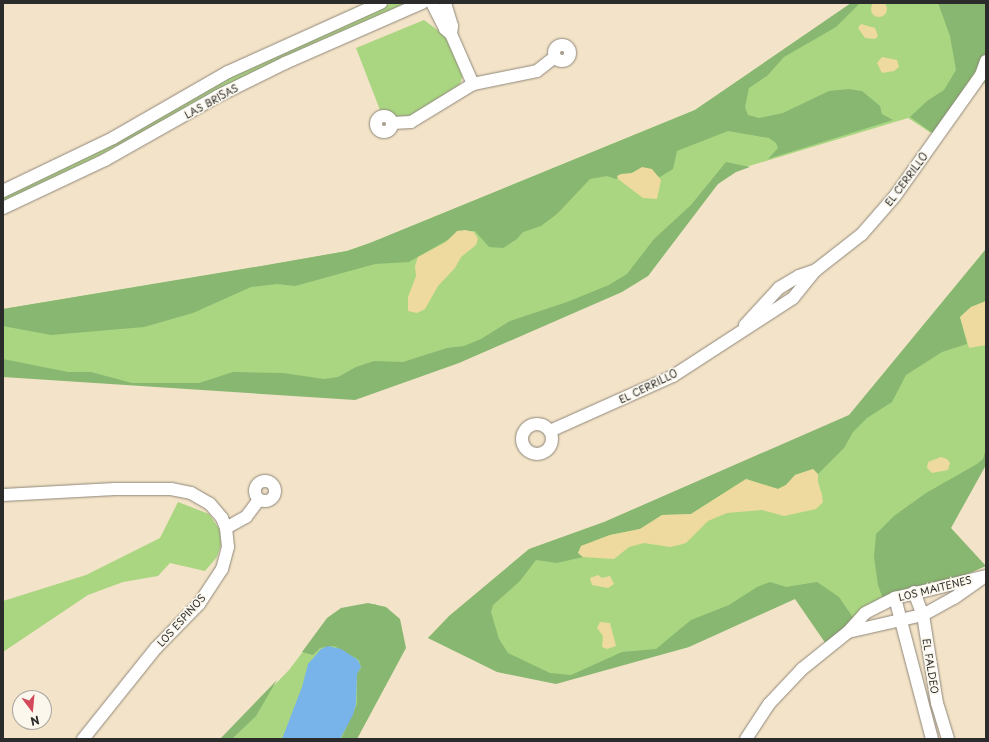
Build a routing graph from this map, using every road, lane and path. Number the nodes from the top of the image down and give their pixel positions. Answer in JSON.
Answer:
{"nodes":[{"id":1,"x":381,"y":3,"type":"edge"},
{"id":2,"x":422,"y":3,"type":"edge"},
{"id":3,"x":432,"y":3,"type":"edge"},
{"id":4,"x":445,"y":3,"type":"edge"},
{"id":5,"x":451,"y":34,"type":"junction"},
{"id":6,"x":555,"y":57,"type":"dead end"},
{"id":7,"x":986,"y":61,"type":"edge"},
{"id":8,"x":984,"y":74,"type":"edge"},
{"id":9,"x":473,"y":84,"type":"junction"},
{"id":10,"x":393,"y":124,"type":"dead end"},
{"id":11,"x":3,"y":191,"type":"edge"},
{"id":12,"x":3,"y":208,"type":"edge"},
{"id":13,"x":550,"y":431,"type":"dead end"},
{"id":14,"x":3,"y":495,"type":"edge"},
{"id":15,"x":259,"y":500,"type":"dead end"},
{"id":16,"x":226,"y":528,"type":"junction"},
{"id":17,"x":986,"y":576,"type":"edge"},
{"id":18,"x":914,"y":592,"type":"junction"},
{"id":19,"x":895,"y":598,"type":"junction"},
{"id":20,"x":923,"y":615,"type":"junction"},
{"id":21,"x":900,"y":622,"type":"junction"},
{"id":22,"x":848,"y":632,"type":"junction"},
{"id":23,"x":82,"y":739,"type":"edge"},
{"id":24,"x":746,"y":739,"type":"edge"},
{"id":25,"x":932,"y":739,"type":"edge"},
{"id":26,"x":948,"y":739,"type":"edge"}],
"edges":[{"from":1,"to":11,"type":"street","name":"LAS BRISAS"},
{"from":2,"to":12,"type":"street","name":"LAS BRISAS"},
{"from":3,"to":5,"type":"street"},
{"from":4,"to":5,"type":"street"},
{"from":5,"to":9,"type":"street"},
{"from":6,"to":9,"type":"street"},
{"from":7,"to":8,"type":"street","name":"EL CERRILLO"},
{"from":8,"to":13,"type":"street","name":"EL CERRILLO"},
{"from":9,"to":10,"type":"street"},
{"from":14,"to":16,"type":"street","name":"LOS ESPINOS"},
{"from":15,"to":16,"type":"street"},
{"from":16,"to":23,"type":"street","name":"LOS ESPINOS"},
{"from":17,"to":18,"type":"street","name":"LOS MAITENES"},
{"from":17,"to":20,"type":"street","name":"LOS MAITENES"},
{"from":18,"to":19,"type":"street","name":"LOS MAITENES"},
{"from":18,"to":20,"type":"street","name":"EL FALDEO"},
{"from":19,"to":21,"type":"street","name":"EL FALDEO"},
{"from":19,"to":22,"type":"street","name":"LOS MAITENES"},
{"from":20,"to":21,"type":"street","name":"LOS MAITENES"},
{"from":20,"to":26,"type":"street","name":"EL FALDEO"},
{"from":21,"to":22,"type":"street","name":"LOS MAITENES"},
{"from":21,"to":25,"type":"street","name":"EL FALDEO"},
{"from":22,"to":24,"type":"street","name":"LOS MAITENES"}]}
